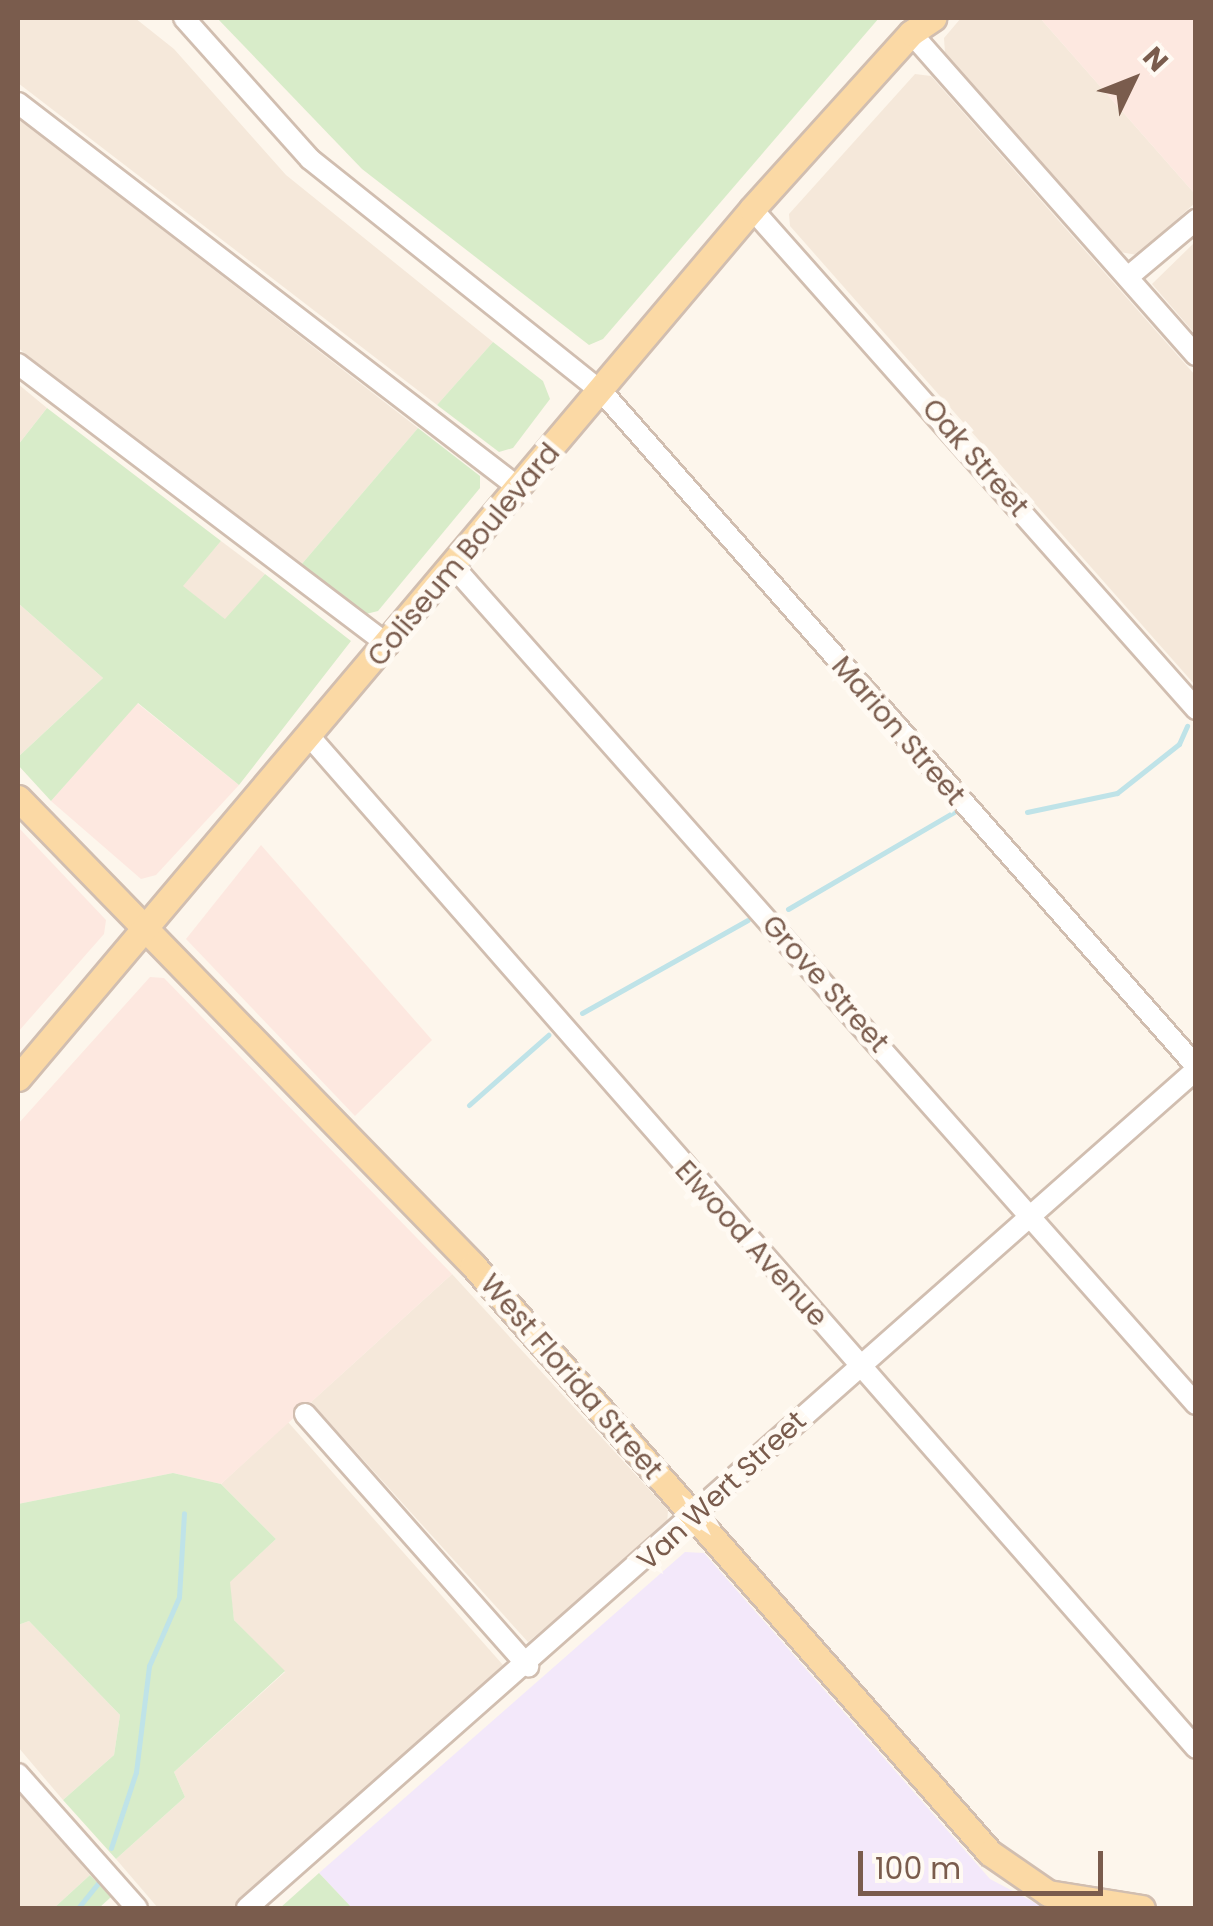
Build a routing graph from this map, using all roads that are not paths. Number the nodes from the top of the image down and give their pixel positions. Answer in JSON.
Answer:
{"nodes":[{"id":1,"x":184,"y":18,"type":"edge"},
{"id":2,"x":933,"y":18,"type":"edge"},
{"id":3,"x":914,"y":25,"type":"edge"},
{"id":4,"x":18,"y":103,"type":"edge"},
{"id":5,"x":752,"y":209,"type":"junction"},
{"id":6,"x":1196,"y":220,"type":"edge"},
{"id":7,"x":1128,"y":277,"type":"junction"},
{"id":8,"x":1196,"y":356,"type":"edge"},
{"id":9,"x":18,"y":364,"type":"edge"},
{"id":10,"x":602,"y":394,"type":"junction"},
{"id":11,"x":520,"y":488,"type":"junction"},
{"id":12,"x":453,"y":566,"type":"junction"},
{"id":13,"x":388,"y":645,"type":"junction"},
{"id":14,"x":1196,"y":709,"type":"edge"},
{"id":15,"x":310,"y":737,"type":"junction"},
{"id":16,"x":18,"y":798,"type":"edge"},
{"id":17,"x":147,"y":931,"type":"junction"},
{"id":18,"x":1196,"y":1068,"type":"edge"},
{"id":19,"x":18,"y":1078,"type":"edge"},
{"id":20,"x":1034,"y":1217,"type":"junction"},
{"id":21,"x":860,"y":1366,"type":"junction"},
{"id":22,"x":1196,"y":1404,"type":"edge"},
{"id":23,"x":305,"y":1414,"type":"dead end"},
{"id":24,"x":696,"y":1518,"type":"junction"},
{"id":25,"x":528,"y":1666,"type":"junction"},
{"id":26,"x":1196,"y":1748,"type":"edge"},
{"id":27,"x":18,"y":1774,"type":"edge"},
{"id":28,"x":137,"y":1908,"type":"edge"},
{"id":29,"x":246,"y":1908,"type":"edge"},
{"id":30,"x":1142,"y":1908,"type":"edge"}],
"edges":[{"from":1,"to":10,"type":"street","name":"Marion Street"},
{"from":2,"to":3,"type":"main road","name":"Coliseum Boulevard"},
{"from":3,"to":5,"type":"main road","name":"Coliseum Boulevard"},
{"from":3,"to":7,"type":"street"},
{"from":4,"to":11,"type":"street"},
{"from":5,"to":10,"type":"main road","name":"Coliseum Boulevard"},
{"from":5,"to":14,"type":"street","name":"Oak Street"},
{"from":6,"to":7,"type":"street"},
{"from":7,"to":8,"type":"street"},
{"from":9,"to":13,"type":"street"},
{"from":10,"to":11,"type":"main road","name":"Coliseum Boulevard"},
{"from":10,"to":18,"type":"street","name":"Marion Street"},
{"from":11,"to":12,"type":"main road","name":"Coliseum Boulevard"},
{"from":12,"to":13,"type":"main road","name":"Coliseum Boulevard"},
{"from":12,"to":20,"type":"street","name":"Grove Street"},
{"from":13,"to":15,"type":"main road","name":"Coliseum Boulevard"},
{"from":15,"to":17,"type":"main road","name":"Coliseum Boulevard"},
{"from":15,"to":21,"type":"street","name":"Elwood Avenue"},
{"from":16,"to":17,"type":"main road","name":"West Florida Street"},
{"from":17,"to":19,"type":"main road","name":"Coliseum Boulevard"},
{"from":17,"to":24,"type":"main road","name":"West Florida Street"},
{"from":18,"to":20,"type":"street","name":"Van Wert Street"},
{"from":20,"to":21,"type":"street","name":"Van Wert Street"},
{"from":20,"to":22,"type":"street","name":"Grove Street"},
{"from":21,"to":24,"type":"street","name":"Van Wert Street"},
{"from":21,"to":26,"type":"street","name":"Elwood Avenue"},
{"from":23,"to":25,"type":"street"},
{"from":24,"to":25,"type":"street","name":"Van Wert Street"},
{"from":24,"to":30,"type":"main road","name":"West Florida Street"},
{"from":25,"to":29,"type":"street","name":"Van Wert Street"},
{"from":27,"to":28,"type":"street"}]}
